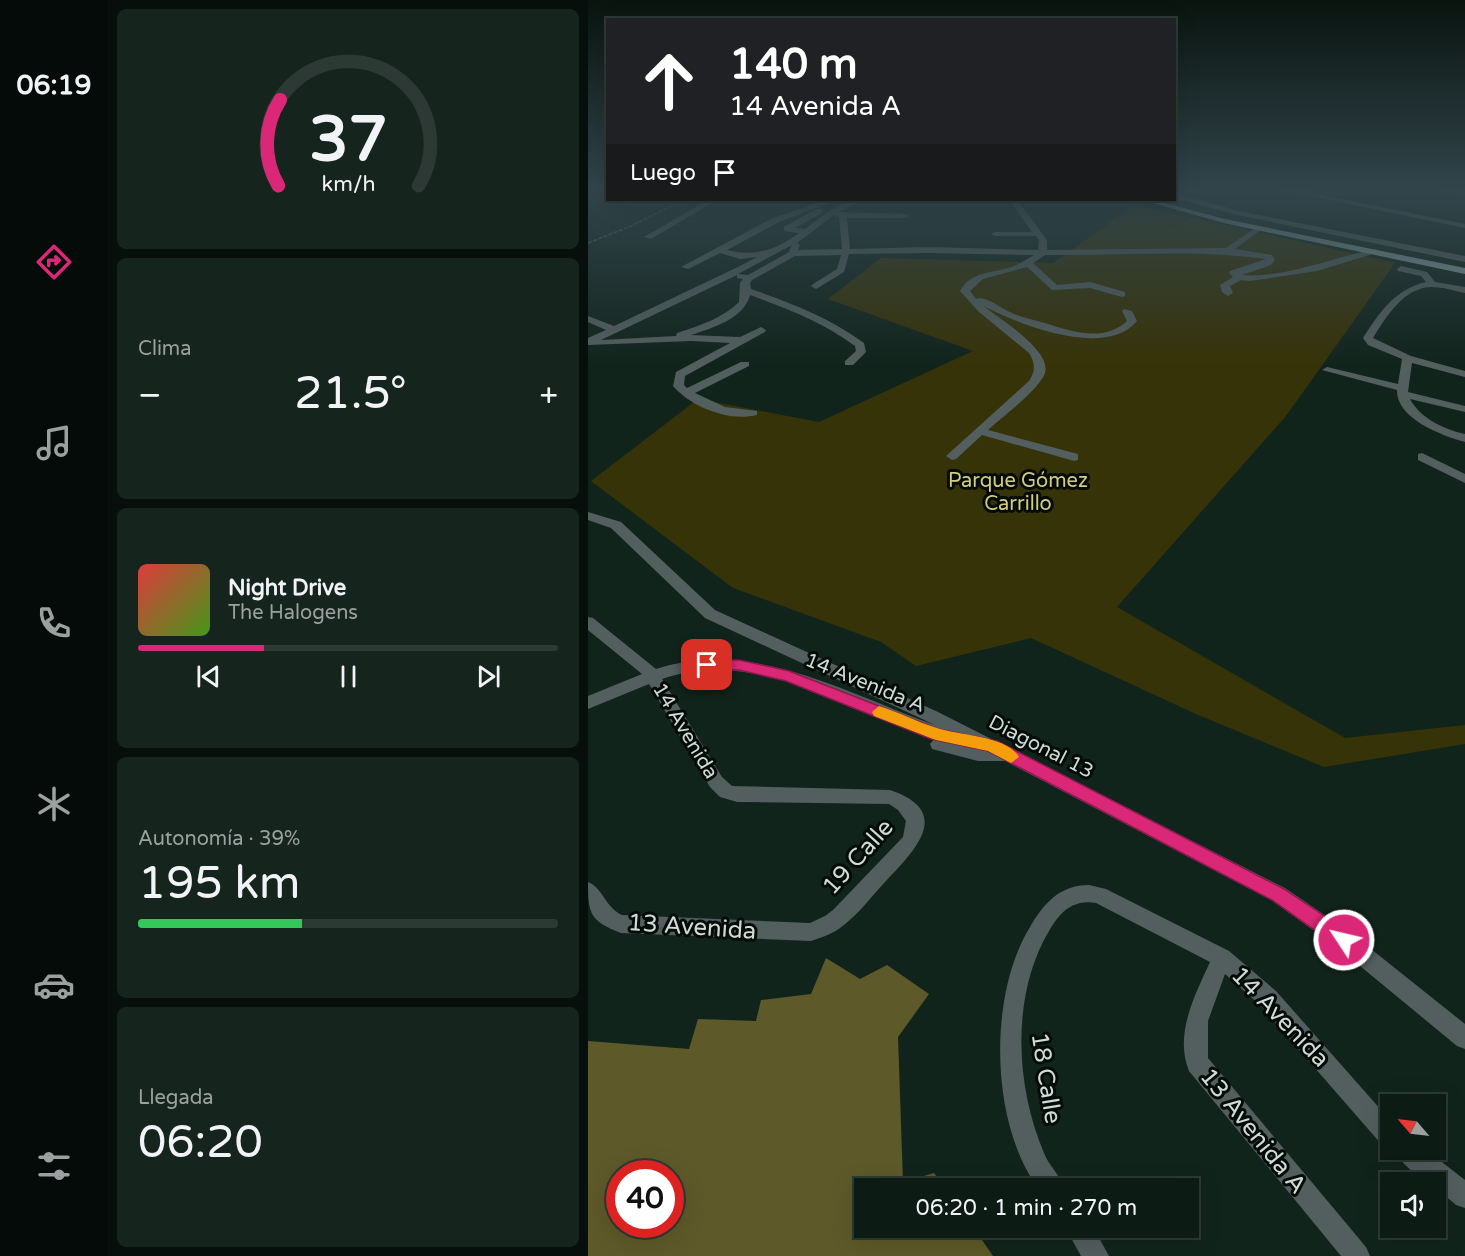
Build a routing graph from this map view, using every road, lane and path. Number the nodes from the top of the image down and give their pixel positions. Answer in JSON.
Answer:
{"nodes":[{"id":1,"x":730,"y":247,"type":"edge"},
{"id":2,"x":782,"y":247,"type":"edge"},
{"id":3,"x":795,"y":247,"type":"edge"},
{"id":4,"x":846,"y":247,"type":"edge"},
{"id":5,"x":1042,"y":247,"type":"edge"},
{"id":6,"x":1234,"y":247,"type":"edge"},
{"id":7,"x":1349,"y":247,"type":"edge"},
{"id":8,"x":1386,"y":247,"type":"edge"},
{"id":9,"x":1394,"y":247,"type":"edge"},
{"id":10,"x":846,"y":250,"type":"junction"},
{"id":11,"x":722,"y":251,"type":"junction"},
{"id":12,"x":1228,"y":251,"type":"junction"},
{"id":13,"x":1375,"y":252,"type":"junction"},
{"id":14,"x":770,"y":253,"type":"junction"},
{"id":15,"x":793,"y":253,"type":"junction"},
{"id":16,"x":1042,"y":253,"type":"junction"},
{"id":17,"x":1163,"y":258,"type":"dead end"},
{"id":18,"x":1465,"y":262,"type":"edge"},
{"id":19,"x":1028,"y":263,"type":"junction"},
{"id":20,"x":685,"y":267,"type":"dead end"},
{"id":21,"x":1401,"y":268,"type":"dead end"},
{"id":22,"x":1465,"y":271,"type":"edge"},
{"id":23,"x":732,"y":274,"type":"junction"},
{"id":24,"x":1240,"y":277,"type":"junction"},
{"id":25,"x":749,"y":278,"type":"junction"},
{"id":26,"x":1432,"y":284,"type":"junction"},
{"id":27,"x":816,"y":286,"type":"dead end"},
{"id":28,"x":1465,"y":290,"type":"edge"},
{"id":29,"x":747,"y":291,"type":"junction"},
{"id":30,"x":1228,"y":293,"type":"dead end"},
{"id":31,"x":1122,"y":294,"type":"dead end"},
{"id":32,"x":968,"y":298,"type":"junction"},
{"id":33,"x":1127,"y":311,"type":"dead end"},
{"id":34,"x":588,"y":319,"type":"edge"},
{"id":35,"x":614,"y":329,"type":"junction"},
{"id":36,"x":761,"y":330,"type":"dead end"},
{"id":37,"x":666,"y":339,"type":"junction"},
{"id":38,"x":740,"y":340,"type":"junction"},
{"id":39,"x":588,"y":343,"type":"edge"},
{"id":40,"x":1407,"y":358,"type":"junction"},
{"id":41,"x":849,"y":363,"type":"dead end"},
{"id":42,"x":746,"y":364,"type":"dead end"},
{"id":43,"x":1327,"y":370,"type":"dead end"},
{"id":44,"x":1465,"y":374,"type":"edge"},
{"id":45,"x":1402,"y":391,"type":"junction"},
{"id":46,"x":686,"y":393,"type":"junction"},
{"id":47,"x":1465,"y":410,"type":"edge"},
{"id":48,"x":753,"y":413,"type":"dead end"},
{"id":49,"x":980,"y":431,"type":"junction"},
{"id":50,"x":1465,"y":438,"type":"edge"},
{"id":51,"x":952,"y":456,"type":"dead end"},
{"id":52,"x":1074,"y":457,"type":"dead end"},
{"id":53,"x":1422,"y":457,"type":"dead end"},
{"id":54,"x":1465,"y":479,"type":"edge"},
{"id":55,"x":588,"y":516,"type":"edge"},
{"id":56,"x":588,"y":622,"type":"edge"},
{"id":57,"x":722,"y":666,"type":"junction"},
{"id":58,"x":653,"y":677,"type":"junction"},
{"id":59,"x":588,"y":703,"type":"edge"},
{"id":60,"x":991,"y":746,"type":"junction"},
{"id":61,"x":1008,"y":755,"type":"junction"},
{"id":62,"x":906,"y":804,"type":"joint"},
{"id":63,"x":588,"y":891,"type":"edge"},
{"id":64,"x":1086,"y":891,"type":"joint"},
{"id":65,"x":811,"y":932,"type":"joint"},
{"id":66,"x":1222,"y":958,"type":"junction"},
{"id":67,"x":1465,"y":1038,"type":"edge"},
{"id":68,"x":1380,"y":1126,"type":"edge"},
{"id":69,"x":1420,"y":1160,"type":"edge"},
{"id":70,"x":1046,"y":1178,"type":"edge"},
{"id":71,"x":1465,"y":1196,"type":"edge"},
{"id":72,"x":1085,"y":1238,"type":"edge"},
{"id":73,"x":1096,"y":1256,"type":"edge"},
{"id":74,"x":1357,"y":1256,"type":"edge"}],
"edges":[{"from":1,"to":11,"type":"street"},
{"from":2,"to":14,"type":"street"},
{"from":3,"to":15,"type":"street"},
{"from":4,"to":10,"type":"street"},
{"from":5,"to":16,"type":"street"},
{"from":6,"to":12,"type":"street"},
{"from":7,"to":13,"type":"main road"},
{"from":8,"to":18,"type":"main road"},
{"from":9,"to":18,"type":"street"},
{"from":10,"to":15,"type":"street"},
{"from":10,"to":16,"type":"street"},
{"from":10,"to":27,"type":"street"},
{"from":11,"to":14,"type":"street"},
{"from":11,"to":20,"type":"street"},
{"from":12,"to":16,"type":"street"},
{"from":12,"to":17,"type":"street"},
{"from":12,"to":24,"type":"street"},
{"from":13,"to":22,"type":"main road"},
{"from":13,"to":24,"type":"street"},
{"from":14,"to":23,"type":"street"},
{"from":15,"to":25,"type":"street"},
{"from":16,"to":19,"type":"street"},
{"from":19,"to":31,"type":"street"},
{"from":19,"to":32,"type":"street"},
{"from":21,"to":26,"type":"street"},
{"from":23,"to":25,"type":"street"},
{"from":23,"to":35,"type":"street"},
{"from":24,"to":30,"type":"street"},
{"from":25,"to":29,"type":"street"},
{"from":26,"to":28,"type":"street"},
{"from":26,"to":40,"type":"street"},
{"from":29,"to":37,"type":"street"},
{"from":29,"to":41,"type":"street"},
{"from":32,"to":33,"type":"street"},
{"from":32,"to":49,"type":"street"},
{"from":34,"to":35,"type":"street"},
{"from":35,"to":39,"type":"street"},
{"from":36,"to":38,"type":"street"},
{"from":37,"to":38,"type":"street"},
{"from":37,"to":39,"type":"street"},
{"from":38,"to":46,"type":"street"},
{"from":40,"to":44,"type":"street"},
{"from":40,"to":45,"type":"street"},
{"from":42,"to":46,"type":"street"},
{"from":43,"to":45,"type":"street"},
{"from":45,"to":47,"type":"street"},
{"from":45,"to":50,"type":"street"},
{"from":46,"to":48,"type":"street"},
{"from":49,"to":51,"type":"street"},
{"from":49,"to":52,"type":"street"},
{"from":53,"to":54,"type":"street"},
{"from":55,"to":60,"type":"street","name":"Diagonal 13"},
{"from":56,"to":58,"type":"street","name":"14 Avenida"},
{"from":57,"to":58,"type":"street","name":"14 Avenida A"},
{"from":57,"to":60,"type":"street","name":"14 Avenida A"},
{"from":57,"to":61,"type":"street","name":"14 Avenida A"},
{"from":58,"to":59,"type":"street","name":"14 Avenida A"},
{"from":58,"to":62,"type":"street","name":"14 Avenida"},
{"from":60,"to":61,"type":"street","name":"Diagonal 13"},
{"from":61,"to":67,"type":"street","name":"Diagonal 13"},
{"from":62,"to":65,"type":"street","name":"19 Calle"},
{"from":63,"to":65,"type":"street","name":"13 Avenida"},
{"from":64,"to":66,"type":"street","name":"14 Avenida"},
{"from":64,"to":70,"type":"street","name":"18 Calle"},
{"from":66,"to":68,"type":"street","name":"14 Avenida"},
{"from":66,"to":74,"type":"street","name":"13 Avenida A"},
{"from":69,"to":71,"type":"street"},
{"from":72,"to":73,"type":"street"}]}
